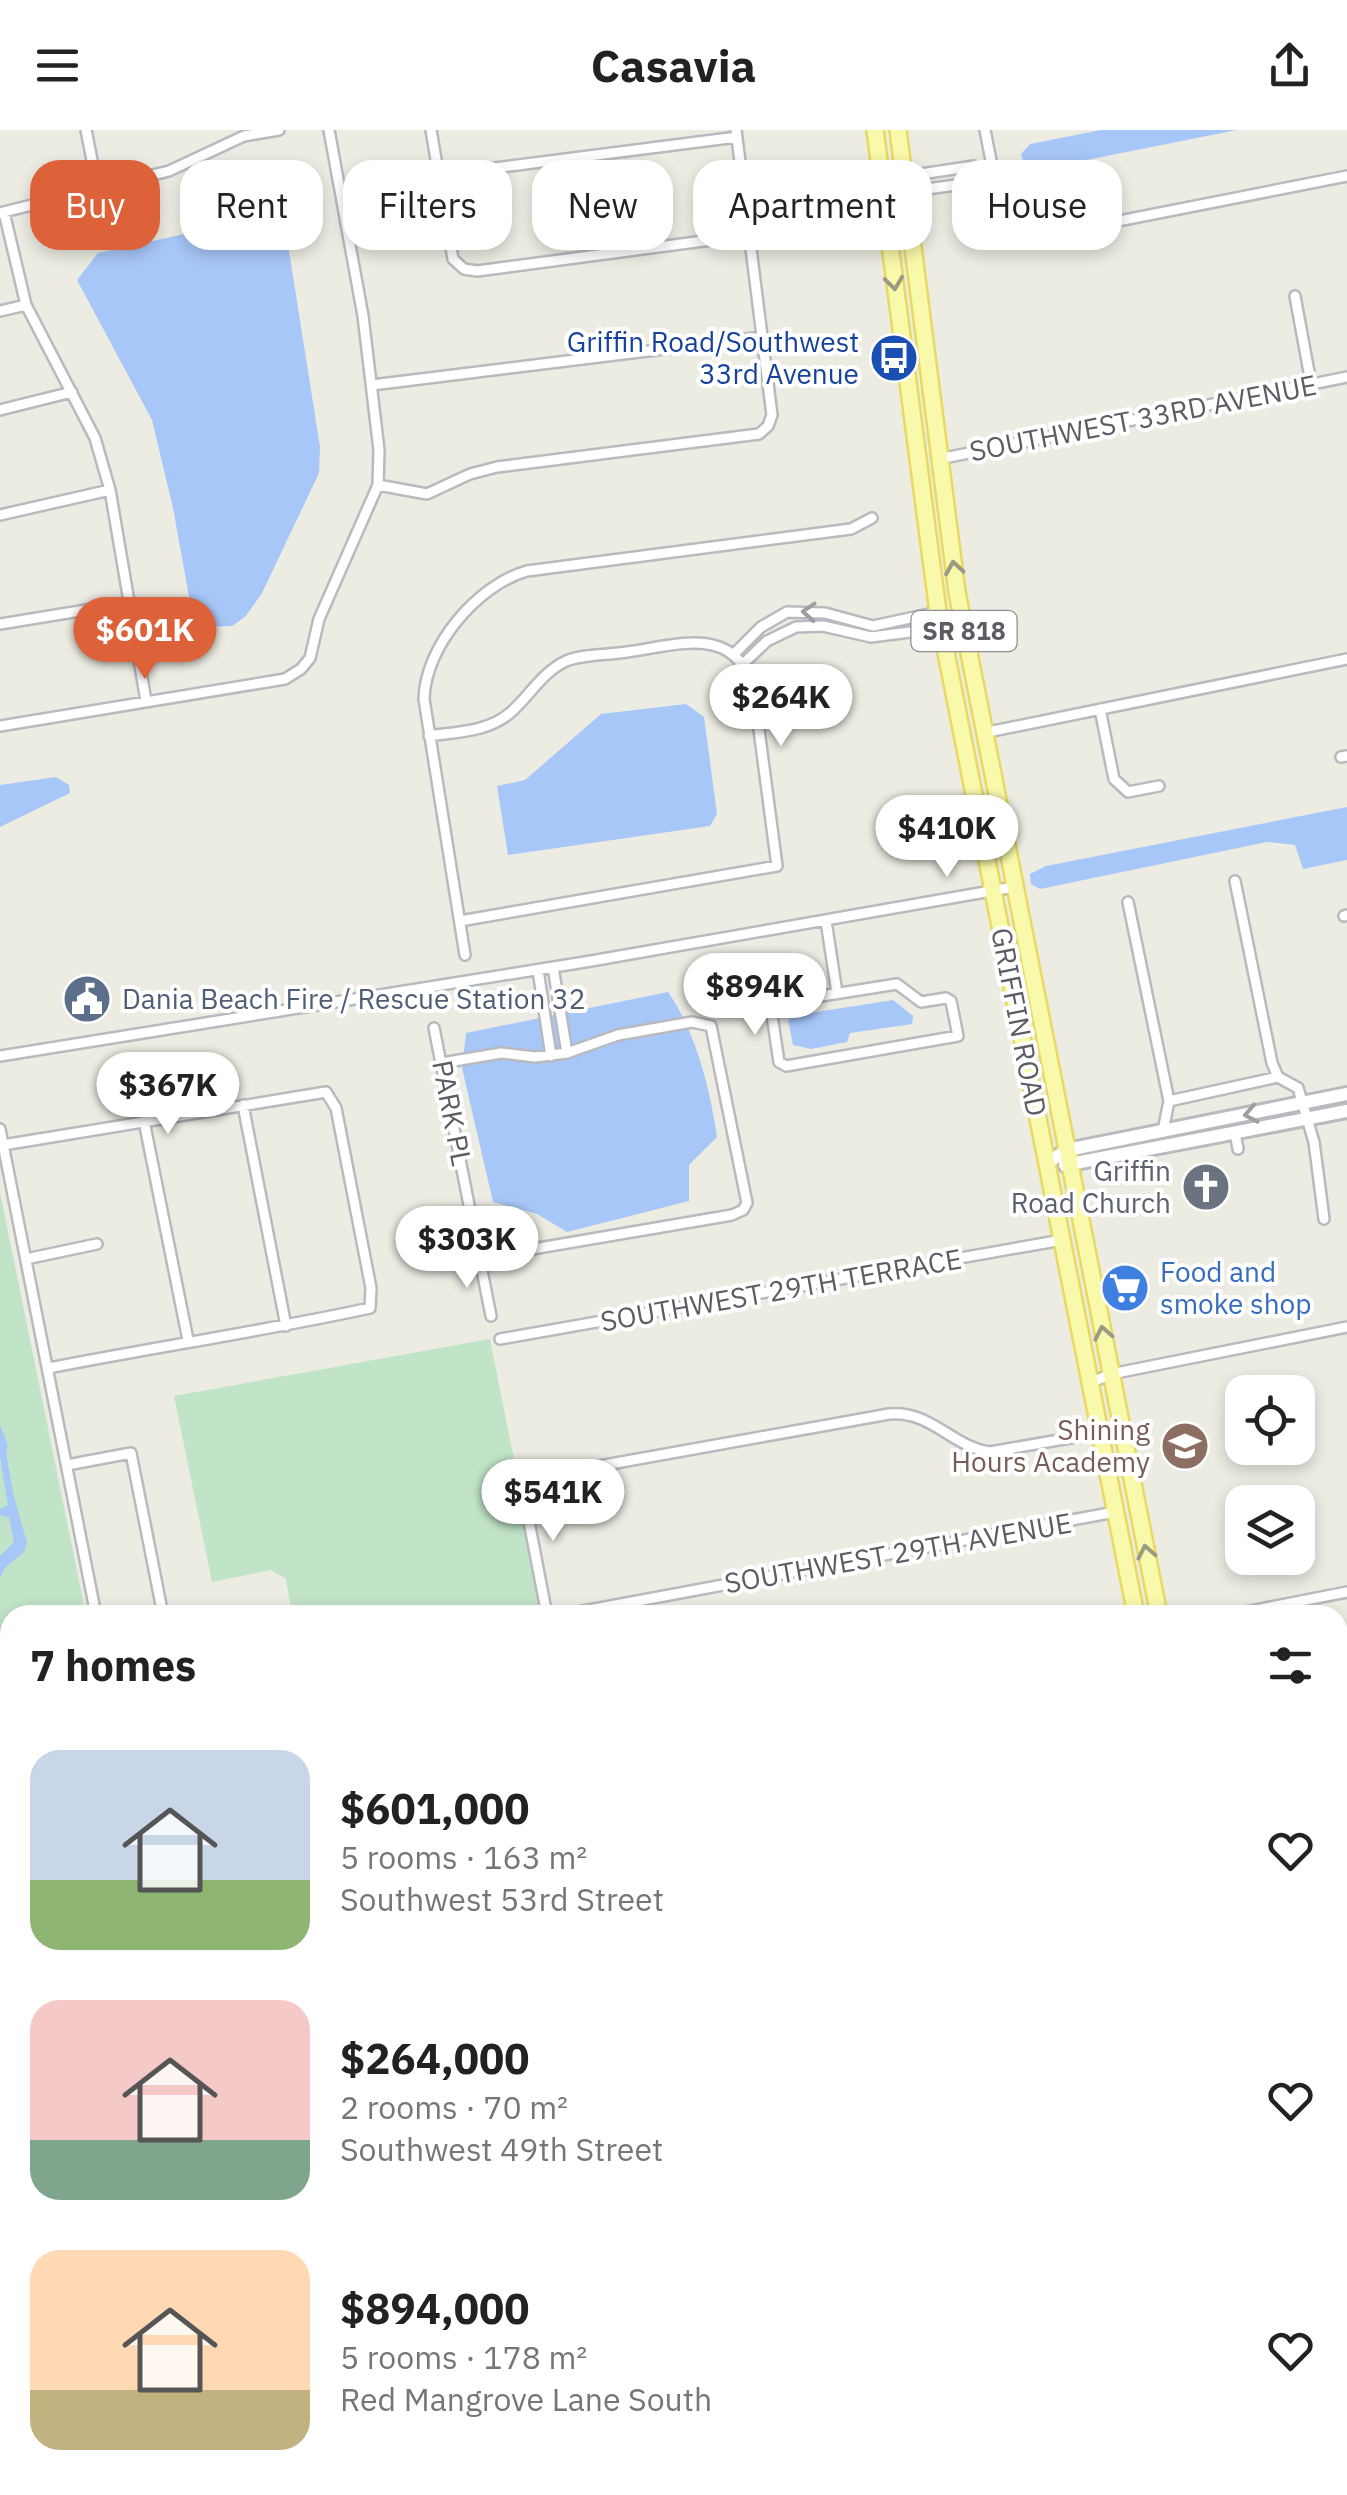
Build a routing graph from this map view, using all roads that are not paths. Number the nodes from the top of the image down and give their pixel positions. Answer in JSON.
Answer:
{"nodes":[{"id":1,"x":86,"y":130,"type":"edge"},
{"id":2,"x":279,"y":130,"type":"edge"},
{"id":3,"x":329,"y":130,"type":"edge"},
{"id":4,"x":432,"y":130,"type":"edge"},
{"id":5,"x":874,"y":130,"type":"edge"},
{"id":6,"x":898,"y":130,"type":"edge"},
{"id":7,"x":985,"y":130,"type":"edge"},
{"id":8,"x":263,"y":131,"type":"edge"},
{"id":9,"x":244,"y":133,"type":"edge"},
{"id":10,"x":736,"y":133,"type":"edge"},
{"id":11,"x":92,"y":160,"type":"edge"},
{"id":12,"x":437,"y":160,"type":"edge"},
{"id":13,"x":739,"y":160,"type":"edge"},
{"id":14,"x":878,"y":160,"type":"edge"},
{"id":15,"x":901,"y":160,"type":"edge"},
{"id":16,"x":989,"y":160,"type":"edge"},
{"id":17,"x":512,"y":165,"type":"edge"},
{"id":18,"x":160,"y":174,"type":"edge"},
{"id":19,"x":1347,"y":176,"type":"edge"},
{"id":20,"x":30,"y":206,"type":"edge"},
{"id":21,"x":2,"y":212,"type":"edge"},
{"id":22,"x":1122,"y":220,"type":"edge"},
{"id":23,"x":693,"y":242,"type":"edge"},
{"id":24,"x":452,"y":250,"type":"edge"},
{"id":25,"x":751,"y":250,"type":"edge"},
{"id":26,"x":890,"y":250,"type":"edge"},
{"id":27,"x":912,"y":250,"type":"edge"},
{"id":28,"x":1295,"y":296,"type":"dead end"},
{"id":29,"x":26,"y":305,"type":"junction"},
{"id":30,"x":0,"y":310,"type":"edge"},
{"id":31,"x":762,"y":337,"type":"junction"},
{"id":32,"x":1347,"y":376,"type":"edge"},
{"id":33,"x":372,"y":384,"type":"junction"},
{"id":34,"x":1312,"y":384,"type":"junction"},
{"id":35,"x":72,"y":392,"type":"junction"},
{"id":36,"x":0,"y":410,"type":"edge"},
{"id":37,"x":910,"y":418,"type":"junction"},
{"id":38,"x":939,"y":459,"type":"junction"},
{"id":39,"x":918,"y":472,"type":"junction"},
{"id":40,"x":378,"y":485,"type":"junction"},
{"id":41,"x":110,"y":490,"type":"junction"},
{"id":42,"x":945,"y":508,"type":"junction"},
{"id":43,"x":0,"y":514,"type":"edge"},
{"id":44,"x":872,"y":518,"type":"dead end"},
{"id":45,"x":129,"y":604,"type":"junction"},
{"id":46,"x":940,"y":620,"type":"junction"},
{"id":47,"x":0,"y":624,"type":"edge"},
{"id":48,"x":734,"y":654,"type":"junction"},
{"id":49,"x":1347,"y":659,"type":"edge"},
{"id":50,"x":743,"y":664,"type":"junction"},
{"id":51,"x":952,"y":683,"type":"junction"},
{"id":52,"x":146,"y":701,"type":"junction"},
{"id":53,"x":1100,"y":709,"type":"junction"},
{"id":54,"x":0,"y":726,"type":"edge"},
{"id":55,"x":983,"y":732,"type":"junction"},
{"id":56,"x":429,"y":736,"type":"junction"},
{"id":57,"x":1158,"y":786,"type":"dead end"},
{"id":58,"x":1235,"y":881,"type":"dead end"},
{"id":59,"x":1014,"y":887,"type":"junction"},
{"id":60,"x":992,"y":892,"type":"junction"},
{"id":61,"x":1128,"y":902,"type":"dead end"},
{"id":62,"x":460,"y":921,"type":"junction"},
{"id":63,"x":826,"y":921,"type":"junction"},
{"id":64,"x":465,"y":954,"type":"dead end"},
{"id":65,"x":553,"y":967,"type":"junction"},
{"id":66,"x":538,"y":970,"type":"junction"},
{"id":67,"x":837,"y":994,"type":"junction"},
{"id":68,"x":434,"y":1028,"type":"dead end"},
{"id":69,"x":567,"y":1053,"type":"junction"},
{"id":70,"x":0,"y":1056,"type":"edge"},
{"id":71,"x":551,"y":1056,"type":"junction"},
{"id":72,"x":442,"y":1063,"type":"junction"},
{"id":73,"x":1278,"y":1077,"type":"junction"},
{"id":74,"x":1347,"y":1094,"type":"edge"},
{"id":75,"x":1169,"y":1100,"type":"junction"},
{"id":76,"x":243,"y":1104,"type":"junction"},
{"id":77,"x":1301,"y":1104,"type":"junction"},
{"id":78,"x":1347,"y":1110,"type":"edge"},
{"id":79,"x":1304,"y":1119,"type":"junction"},
{"id":80,"x":144,"y":1122,"type":"junction"},
{"id":81,"x":0,"y":1129,"type":"edge"},
{"id":82,"x":1163,"y":1131,"type":"junction"},
{"id":83,"x":1235,"y":1134,"type":"junction"},
{"id":84,"x":4,"y":1145,"type":"junction"},
{"id":85,"x":1238,"y":1150,"type":"dead end"},
{"id":86,"x":1068,"y":1158,"type":"junction"},
{"id":87,"x":1047,"y":1163,"type":"junction"},
{"id":88,"x":1324,"y":1219,"type":"dead end"},
{"id":89,"x":1062,"y":1240,"type":"junction"},
{"id":90,"x":97,"y":1244,"type":"dead end"},
{"id":91,"x":480,"y":1258,"type":"junction"},
{"id":92,"x":26,"y":1259,"type":"junction"},
{"id":93,"x":492,"y":1316,"type":"dead end"},
{"id":94,"x":286,"y":1326,"type":"junction"},
{"id":95,"x":1347,"y":1327,"type":"edge"},
{"id":96,"x":188,"y":1340,"type":"junction"},
{"id":97,"x":500,"y":1340,"type":"dead end"},
{"id":98,"x":49,"y":1368,"type":"junction"},
{"id":99,"x":1111,"y":1374,"type":"junction"},
{"id":100,"x":1090,"y":1383,"type":"junction"},
{"id":101,"x":1122,"y":1429,"type":"junction"},
{"id":102,"x":1100,"y":1433,"type":"junction"},
{"id":103,"x":67,"y":1465,"type":"junction"},
{"id":104,"x":1115,"y":1512,"type":"junction"},
{"id":105,"x":1347,"y":1592,"type":"edge"},
{"id":106,"x":94,"y":1605,"type":"edge"},
{"id":107,"x":162,"y":1605,"type":"edge"},
{"id":108,"x":546,"y":1605,"type":"edge"},
{"id":109,"x":616,"y":1605,"type":"edge"},
{"id":110,"x":1134,"y":1605,"type":"edge"},
{"id":111,"x":1157,"y":1605,"type":"edge"},
{"id":112,"x":1293,"y":1605,"type":"edge"}],
"edges":[{"from":1,"to":11,"type":"street"},
{"from":2,"to":8,"type":"street"},
{"from":3,"to":33,"type":"street"},
{"from":4,"to":12,"type":"street"},
{"from":5,"to":14,"type":"main road","name":"GRIFFIN ROAD","number":"SR 818"},
{"from":6,"to":15,"type":"main road","name":"GRIFFIN ROAD","number":"SR 818"},
{"from":7,"to":16,"type":"street"},
{"from":8,"to":9,"type":"street"},
{"from":9,"to":18,"type":"street"},
{"from":10,"to":13,"type":"street"},
{"from":10,"to":17,"type":"street"},
{"from":19,"to":22,"type":"street"},
{"from":20,"to":21,"type":"street"},
{"from":21,"to":29,"type":"street"},
{"from":23,"to":24,"type":"street"},
{"from":25,"to":31,"type":"street"},
{"from":26,"to":37,"type":"main road","name":"GRIFFIN ROAD","number":"SR 818","one_way":true},
{"from":27,"to":38,"type":"main road","name":"GRIFFIN ROAD","number":"SR 818"},
{"from":28,"to":34,"type":"street"},
{"from":29,"to":30,"type":"street"},
{"from":29,"to":35,"type":"street"},
{"from":31,"to":33,"type":"street"},
{"from":31,"to":40,"type":"street"},
{"from":32,"to":34,"type":"street","name":"SOUTHWEST 33RD AVENUE"},
{"from":33,"to":40,"type":"street"},
{"from":34,"to":38,"type":"street","name":"SOUTHWEST 33RD AVENUE"},
{"from":35,"to":36,"type":"street"},
{"from":35,"to":41,"type":"street"},
{"from":37,"to":38,"type":"main road"},
{"from":37,"to":39,"type":"main road","name":"GRIFFIN ROAD","number":"SR 818"},
{"from":38,"to":42,"type":"main road","name":"GRIFFIN ROAD","number":"SR 818"},
{"from":39,"to":42,"type":"main road"},
{"from":39,"to":46,"type":"main road","name":"GRIFFIN ROAD","number":"SR 818"},
{"from":40,"to":52,"type":"street"},
{"from":41,"to":43,"type":"street"},
{"from":41,"to":45,"type":"street"},
{"from":55,"to":42,"type":"main road","name":"GRIFFIN ROAD","number":"SR 818","one_way":true},
{"from":44,"to":56,"type":"street"},
{"from":45,"to":47,"type":"street"},
{"from":45,"to":52,"type":"street"},
{"from":46,"to":48,"type":"street","one_way":true},
{"from":46,"to":50,"type":"street"},
{"from":46,"to":51,"type":"main road","name":"GRIFFIN ROAD","number":"SR 818"},
{"from":48,"to":50,"type":"street"},
{"from":48,"to":56,"type":"street"},
{"from":49,"to":53,"type":"street"},
{"from":50,"to":62,"type":"street"},
{"from":51,"to":55,"type":"main road"},
{"from":51,"to":60,"type":"main road","name":"GRIFFIN ROAD","number":"SR 818"},
{"from":52,"to":54,"type":"street"},
{"from":53,"to":55,"type":"street"},
{"from":53,"to":57,"type":"street"},
{"from":55,"to":59,"type":"main road","name":"GRIFFIN ROAD","number":"SR 818"},
{"from":56,"to":62,"type":"street"},
{"from":58,"to":73,"type":"street"},
{"from":59,"to":60,"type":"street"},
{"from":59,"to":86,"type":"main road","name":"GRIFFIN ROAD","number":"SR 818"},
{"from":60,"to":63,"type":"street"},
{"from":60,"to":87,"type":"main road","name":"GRIFFIN ROAD","number":"SR 818"},
{"from":61,"to":75,"type":"street"},
{"from":62,"to":64,"type":"street"},
{"from":63,"to":65,"type":"street"},
{"from":63,"to":67,"type":"street"},
{"from":65,"to":66,"type":"street"},
{"from":65,"to":69,"type":"street"},
{"from":66,"to":70,"type":"street"},
{"from":66,"to":71,"type":"street"},
{"from":67,"to":67,"type":"street"},
{"from":68,"to":72,"type":"street","name":"PARK PL"},
{"from":69,"to":71,"type":"street"},
{"from":69,"to":91,"type":"street"},
{"from":71,"to":72,"type":"street"},
{"from":72,"to":91,"type":"street","name":"PARK PL"},
{"from":73,"to":75,"type":"street"},
{"from":73,"to":77,"type":"street"},
{"from":74,"to":77,"type":"main road"},
{"from":75,"to":82,"type":"street"},
{"from":76,"to":80,"type":"street"},
{"from":76,"to":94,"type":"street"},
{"from":76,"to":94,"type":"street"},
{"from":77,"to":79,"type":"street"},
{"from":77,"to":82,"type":"main road","one_way":true},
{"from":78,"to":79,"type":"main road"},
{"from":79,"to":83,"type":"main road"},
{"from":79,"to":88,"type":"street"},
{"from":80,"to":84,"type":"street"},
{"from":80,"to":96,"type":"street"},
{"from":81,"to":84,"type":"street"},
{"from":82,"to":86,"type":"main road"},
{"from":83,"to":85,"type":"street"},
{"from":83,"to":86,"type":"main road"},
{"from":84,"to":92,"type":"street"},
{"from":86,"to":87,"type":"main road"},
{"from":99,"to":86,"type":"main road","name":"GRIFFIN ROAD","number":"SR 818","one_way":true},
{"from":87,"to":89,"type":"main road","name":"GRIFFIN ROAD","number":"SR 818"},
{"from":89,"to":97,"type":"street","name":"SOUTHWEST 29TH TERRACE"},
{"from":89,"to":100,"type":"main road","name":"GRIFFIN ROAD","number":"SR 818"},
{"from":90,"to":92,"type":"street"},
{"from":91,"to":93,"type":"street","name":"PARK PL"},
{"from":92,"to":98,"type":"street"},
{"from":94,"to":96,"type":"street"},
{"from":95,"to":99,"type":"street"},
{"from":96,"to":98,"type":"street"},
{"from":98,"to":103,"type":"street"},
{"from":99,"to":100,"type":"street"},
{"from":99,"to":101,"type":"main road","name":"GRIFFIN ROAD","number":"SR 818"},
{"from":100,"to":102,"type":"main road","name":"GRIFFIN ROAD","number":"SR 818"},
{"from":101,"to":102,"type":"street"},
{"from":111,"to":101,"type":"main road","name":"GRIFFIN ROAD","number":"SR 818","one_way":true},
{"from":102,"to":104,"type":"main road","name":"GRIFFIN ROAD","number":"SR 818"},
{"from":102,"to":108,"type":"street"},
{"from":103,"to":106,"type":"street"},
{"from":103,"to":107,"type":"street"},
{"from":104,"to":109,"type":"street","name":"SOUTHWEST 29TH AVENUE"},
{"from":104,"to":110,"type":"main road","name":"GRIFFIN ROAD","number":"SR 818"},
{"from":105,"to":112,"type":"street"}]}
